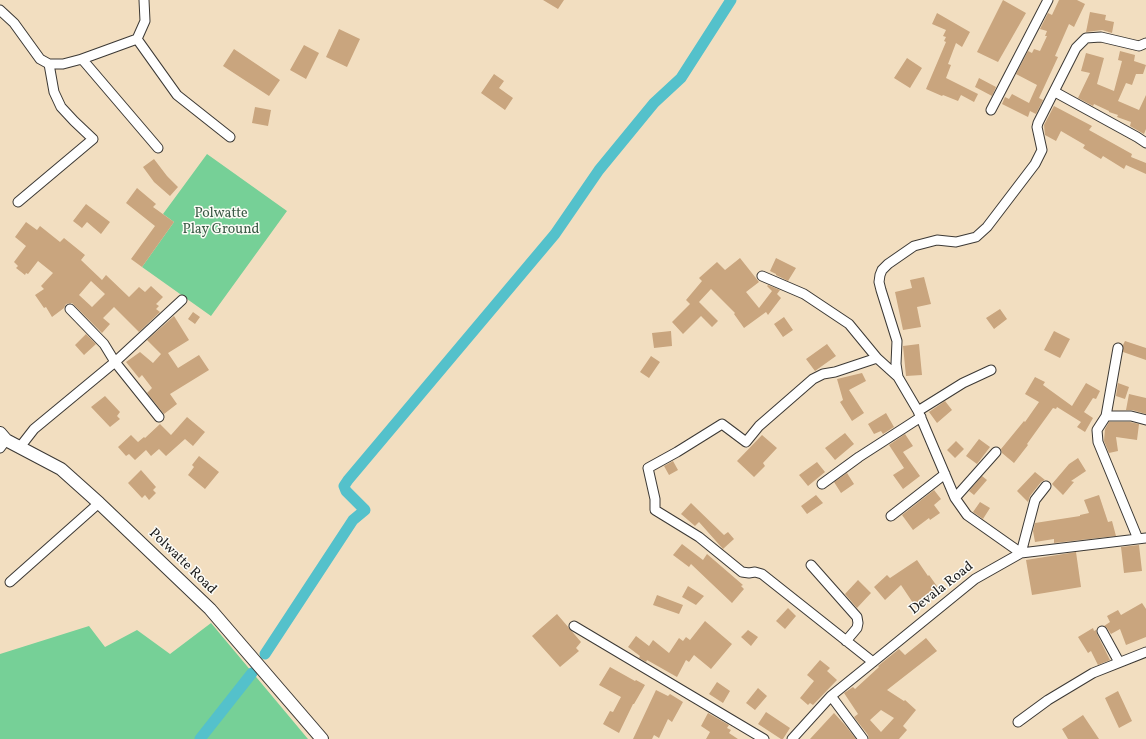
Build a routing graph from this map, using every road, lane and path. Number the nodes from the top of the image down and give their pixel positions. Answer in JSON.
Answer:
{"nodes":[{"id":1,"x":144,"y":0,"type":"edge"},
{"id":2,"x":1048,"y":0,"type":"edge"},
{"id":3,"x":0,"y":10,"type":"edge"},
{"id":4,"x":137,"y":39,"type":"junction"},
{"id":5,"x":1146,"y":43,"type":"edge"},
{"id":6,"x":82,"y":59,"type":"junction"},
{"id":7,"x":49,"y":64,"type":"junction"},
{"id":8,"x":1055,"y":92,"type":"junction"},
{"id":9,"x":991,"y":110,"type":"dead end"},
{"id":10,"x":230,"y":137,"type":"dead end"},
{"id":11,"x":1146,"y":143,"type":"edge"},
{"id":12,"x":158,"y":148,"type":"dead end"},
{"id":13,"x":18,"y":202,"type":"dead end"},
{"id":14,"x":762,"y":276,"type":"dead end"},
{"id":15,"x":182,"y":300,"type":"dead end"},
{"id":16,"x":70,"y":309,"type":"dead end"},
{"id":17,"x":1118,"y":348,"type":"dead end"},
{"id":18,"x":877,"y":358,"type":"junction"},
{"id":19,"x":115,"y":362,"type":"junction"},
{"id":20,"x":990,"y":370,"type":"dead end"},
{"id":21,"x":898,"y":377,"type":"junction"},
{"id":22,"x":920,"y":414,"type":"junction"},
{"id":23,"x":1106,"y":416,"type":"junction"},
{"id":24,"x":159,"y":417,"type":"dead end"},
{"id":25,"x":1146,"y":420,"type":"edge"},
{"id":26,"x":2,"y":440,"type":"edge"},
{"id":27,"x":20,"y":447,"type":"junction"},
{"id":28,"x":996,"y":452,"type":"dead end"},
{"id":29,"x":945,"y":474,"type":"junction"},
{"id":30,"x":822,"y":484,"type":"dead end"},
{"id":31,"x":1046,"y":486,"type":"dead end"},
{"id":32,"x":955,"y":498,"type":"junction"},
{"id":33,"x":99,"y":503,"type":"junction"},
{"id":34,"x":891,"y":516,"type":"dead end"},
{"id":35,"x":1142,"y":538,"type":"edge"},
{"id":36,"x":1020,"y":553,"type":"junction"},
{"id":37,"x":811,"y":565,"type":"dead end"},
{"id":38,"x":10,"y":582,"type":"dead end"},
{"id":39,"x":574,"y":626,"type":"dead end"},
{"id":40,"x":1102,"y":631,"type":"dead end"},
{"id":41,"x":846,"y":641,"type":"junction"},
{"id":42,"x":1146,"y":652,"type":"edge"},
{"id":43,"x":873,"y":662,"type":"junction"},
{"id":44,"x":1119,"y":662,"type":"junction"},
{"id":45,"x":831,"y":696,"type":"junction"},
{"id":46,"x":1018,"y":722,"type":"dead end"},
{"id":47,"x":322,"y":739,"type":"edge"},
{"id":48,"x":764,"y":739,"type":"edge"},
{"id":49,"x":792,"y":739,"type":"edge"},
{"id":50,"x":863,"y":739,"type":"edge"}],
"edges":[{"from":1,"to":4,"type":"street"},
{"from":2,"to":9,"type":"street"},
{"from":3,"to":7,"type":"street"},
{"from":4,"to":6,"type":"street"},
{"from":4,"to":10,"type":"street"},
{"from":5,"to":8,"type":"street"},
{"from":6,"to":7,"type":"street"},
{"from":6,"to":12,"type":"street"},
{"from":7,"to":13,"type":"street"},
{"from":8,"to":11,"type":"street"},
{"from":8,"to":21,"type":"street"},
{"from":14,"to":18,"type":"street"},
{"from":15,"to":19,"type":"street"},
{"from":16,"to":19,"type":"street"},
{"from":17,"to":23,"type":"street"},
{"from":18,"to":21,"type":"street"},
{"from":18,"to":41,"type":"street"},
{"from":19,"to":24,"type":"street"},
{"from":19,"to":27,"type":"street"},
{"from":20,"to":22,"type":"street"},
{"from":21,"to":22,"type":"street"},
{"from":22,"to":29,"type":"street"},
{"from":22,"to":30,"type":"street"},
{"from":23,"to":25,"type":"street"},
{"from":23,"to":35,"type":"street"},
{"from":26,"to":27,"type":"street","name":"Polwatte Road"},
{"from":27,"to":33,"type":"street","name":"Polwatte Road"},
{"from":28,"to":32,"type":"street"},
{"from":29,"to":32,"type":"street"},
{"from":29,"to":34,"type":"street"},
{"from":31,"to":36,"type":"street"},
{"from":32,"to":36,"type":"street"},
{"from":33,"to":38,"type":"street"},
{"from":33,"to":47,"type":"street","name":"Polwatte Road"},
{"from":35,"to":36,"type":"street","name":"Devala Road"},
{"from":36,"to":43,"type":"street","name":"Devala Road"},
{"from":37,"to":41,"type":"street"},
{"from":39,"to":48,"type":"street"},
{"from":40,"to":44,"type":"street"},
{"from":41,"to":43,"type":"street"},
{"from":42,"to":44,"type":"street"},
{"from":43,"to":45,"type":"street","name":"Devala Road"},
{"from":44,"to":46,"type":"street"},
{"from":45,"to":49,"type":"street","name":"Devala Road"},
{"from":45,"to":50,"type":"street"}]}
